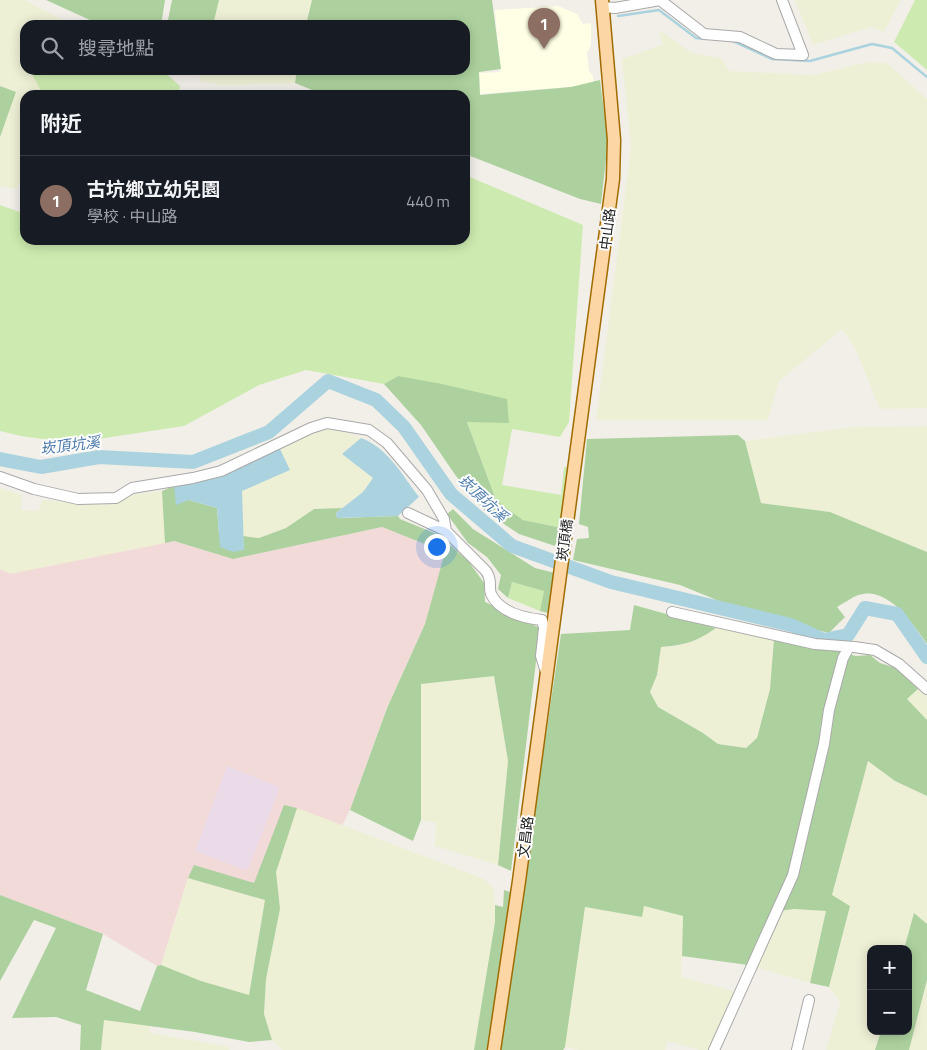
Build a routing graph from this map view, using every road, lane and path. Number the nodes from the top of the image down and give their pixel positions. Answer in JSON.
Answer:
{"nodes":[{"id":1,"x":660,"y":0,"type":"edge"},
{"id":2,"x":782,"y":0,"type":"edge"},
{"id":3,"x":602,"y":3,"type":"edge"},
{"id":4,"x":576,"y":457,"type":"joint"},
{"id":5,"x":0,"y":477,"type":"edge"},
{"id":6,"x":408,"y":513,"type":"dead end"},
{"id":7,"x":446,"y":531,"type":"junction"},
{"id":8,"x":672,"y":612,"type":"dead end"},
{"id":9,"x":552,"y":623,"type":"joint"},
{"id":10,"x":849,"y":647,"type":"junction"},
{"id":11,"x":546,"y":672,"type":"junction"},
{"id":12,"x":927,"y":689,"type":"edge"},
{"id":13,"x":809,"y":1000,"type":"dead end"},
{"id":14,"x":494,"y":1050,"type":"edge"},
{"id":15,"x":714,"y":1050,"type":"edge"},
{"id":16,"x":797,"y":1050,"type":"edge"}],
"edges":[{"from":1,"to":2,"type":"street"},
{"from":1,"to":3,"type":"street"},
{"from":3,"to":4,"type":"main road","name":"中山路"},
{"from":4,"to":9,"type":"main road","name":"崁頂橋"},
{"from":5,"to":7,"type":"street"},
{"from":6,"to":7,"type":"street"},
{"from":7,"to":11,"type":"street"},
{"from":8,"to":10,"type":"street"},
{"from":9,"to":11,"type":"main road","name":"文昌路"},
{"from":10,"to":12,"type":"street"},
{"from":10,"to":15,"type":"street"},
{"from":11,"to":14,"type":"main road","name":"文昌路"},
{"from":13,"to":16,"type":"street"}]}
